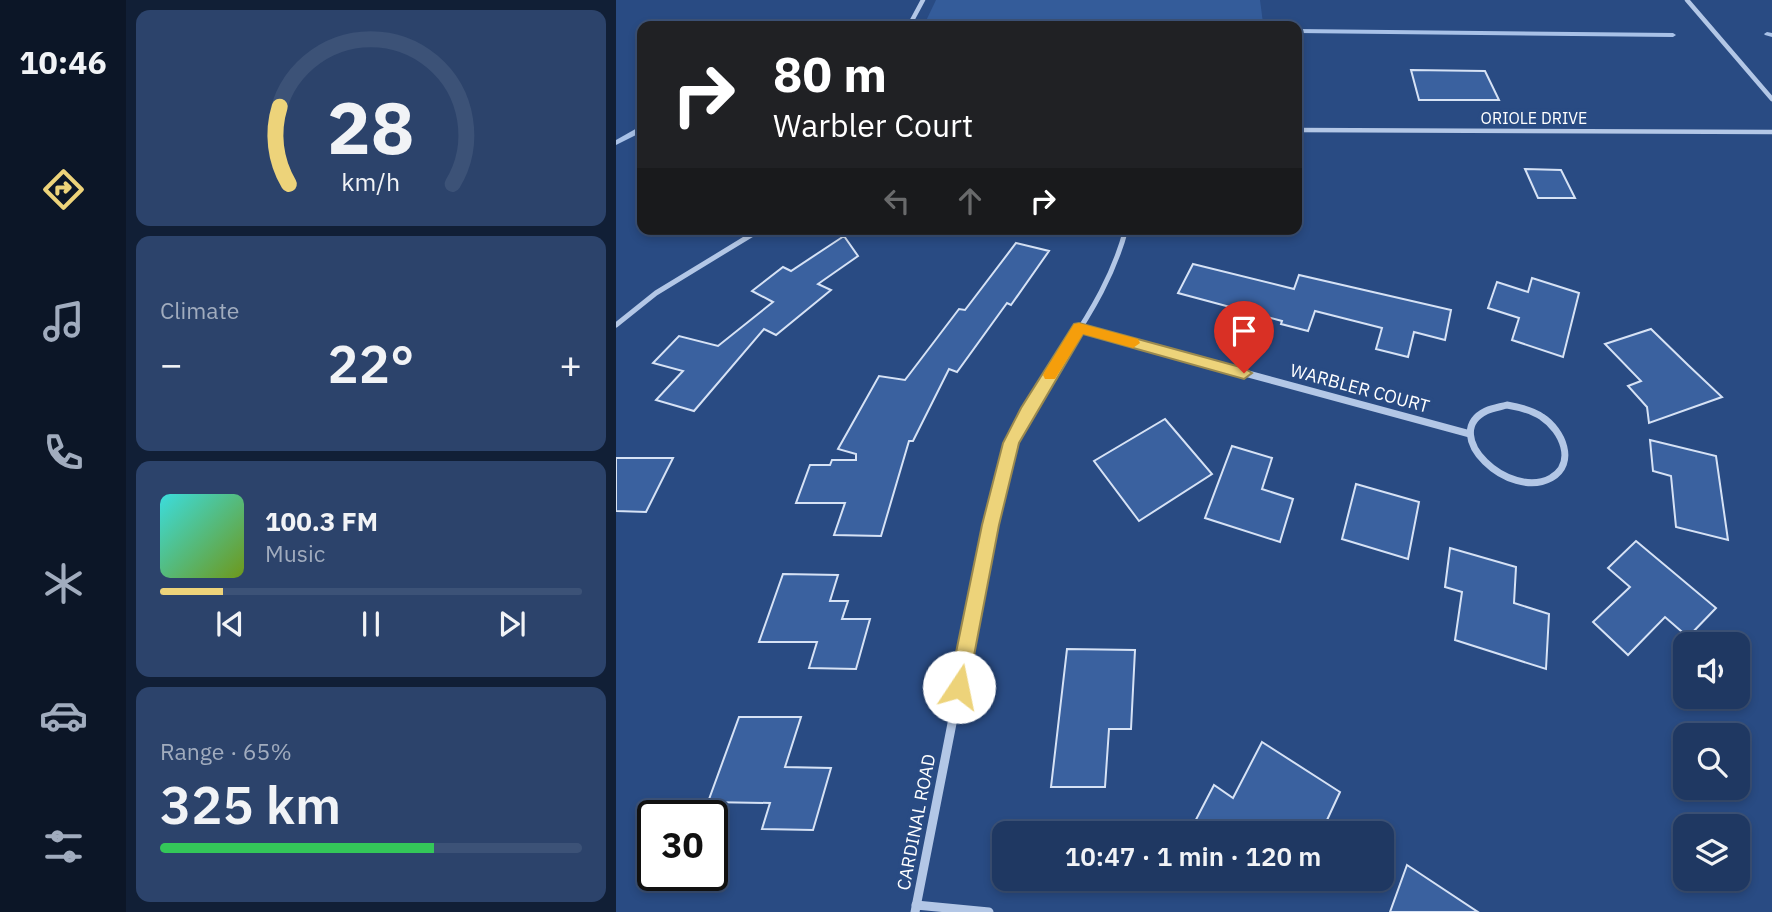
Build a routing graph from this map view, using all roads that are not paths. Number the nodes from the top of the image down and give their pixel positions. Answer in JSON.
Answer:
{"nodes":[{"id":1,"x":923,"y":0,"type":"edge"},
{"id":2,"x":1687,"y":0,"type":"edge"},
{"id":3,"x":912,"y":21,"type":"edge"},
{"id":4,"x":1772,"y":99,"type":"edge"},
{"id":5,"x":1302,"y":130,"type":"edge"},
{"id":6,"x":1772,"y":132,"type":"edge"},
{"id":7,"x":751,"y":235,"type":"edge"},
{"id":8,"x":1125,"y":235,"type":"edge"},
{"id":9,"x":616,"y":325,"type":"edge"},
{"id":10,"x":1079,"y":328,"type":"junction"},
{"id":11,"x":1470,"y":434,"type":"junction"},
{"id":12,"x":916,"y":909,"type":"edge"},
{"id":13,"x":989,"y":912,"type":"edge"}],
"edges":[{"from":1,"to":3,"type":"street"},
{"from":2,"to":4,"type":"street"},
{"from":5,"to":6,"type":"street","name":"ORIOLE DRIVE"},
{"from":7,"to":9,"type":"street"},
{"from":8,"to":10,"type":"street","name":"CARDINAL ROAD"},
{"from":10,"to":11,"type":"street","name":"WARBLER COURT"},
{"from":10,"to":12,"type":"street","name":"CARDINAL ROAD"},
{"from":11,"to":11,"type":"street"},
{"from":12,"to":13,"type":"street"}]}
